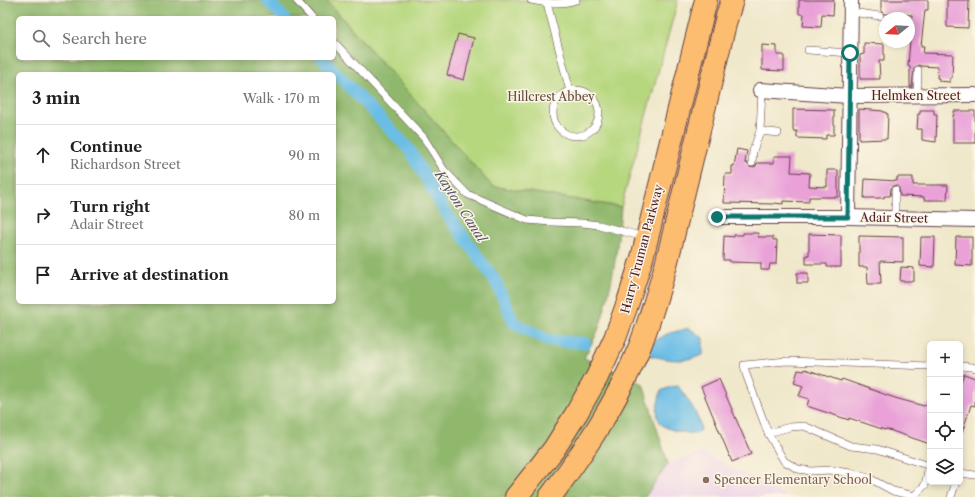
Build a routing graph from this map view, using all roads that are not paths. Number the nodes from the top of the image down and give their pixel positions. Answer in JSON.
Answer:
{"nodes":[{"id":1,"x":296,"y":0,"type":"edge"},
{"id":2,"x":531,"y":0,"type":"edge"},
{"id":3,"x":576,"y":0,"type":"edge"},
{"id":4,"x":706,"y":0,"type":"edge"},
{"id":5,"x":732,"y":0,"type":"edge"},
{"id":6,"x":547,"y":3,"type":"junction"},
{"id":7,"x":851,"y":6,"type":"edge"},
{"id":8,"x":310,"y":16,"type":"edge"},
{"id":9,"x":879,"y":16,"type":"edge"},
{"id":10,"x":336,"y":44,"type":"edge"},
{"id":11,"x":808,"y":50,"type":"dead end"},
{"id":12,"x":850,"y":53,"type":"junction"},
{"id":13,"x":918,"y":70,"type":"dead end"},
{"id":14,"x":761,"y":90,"type":"joint"},
{"id":15,"x":570,"y":91,"type":"junction"},
{"id":16,"x":975,"y":95,"type":"edge"},
{"id":17,"x":849,"y":96,"type":"junction"},
{"id":18,"x":917,"y":96,"type":"junction"},
{"id":19,"x":760,"y":131,"type":"junction"},
{"id":20,"x":778,"y":133,"type":"dead end"},
{"id":21,"x":752,"y":163,"type":"dead end"},
{"id":22,"x":895,"y":190,"type":"dead end"},
{"id":23,"x":717,"y":217,"type":"dead end"},
{"id":24,"x":848,"y":217,"type":"junction"},
{"id":25,"x":895,"y":218,"type":"junction"},
{"id":26,"x":975,"y":220,"type":"edge"},
{"id":27,"x":646,"y":238,"type":"junction"},
{"id":28,"x":927,"y":366,"type":"edge"},
{"id":29,"x":963,"y":366,"type":"edge"},
{"id":30,"x":975,"y":368,"type":"edge"},
{"id":31,"x":768,"y":433,"type":"junction"},
{"id":32,"x":927,"y":465,"type":"edge"},
{"id":33,"x":963,"y":473,"type":"edge"},
{"id":34,"x":975,"y":475,"type":"edge"},
{"id":35,"x":927,"y":476,"type":"edge"},
{"id":36,"x":955,"y":485,"type":"edge"},
{"id":37,"x":516,"y":497,"type":"edge"},
{"id":38,"x":550,"y":497,"type":"edge"},
{"id":39,"x":952,"y":497,"type":"edge"}],
"edges":[{"from":1,"to":8,"type":"lane"},
{"from":2,"to":6,"type":"lane"},
{"from":3,"to":6,"type":"lane"},
{"from":4,"to":27,"type":"highway","name":"Harry Truman Parkway"},
{"from":5,"to":38,"type":"highway","name":"Harry Truman Parkway"},
{"from":6,"to":15,"type":"lane"},
{"from":7,"to":9,"type":"lane"},
{"from":7,"to":12,"type":"street"},
{"from":10,"to":27,"type":"lane"},
{"from":11,"to":12,"type":"lane"},
{"from":12,"to":17,"type":"street"},
{"from":13,"to":18,"type":"lane"},
{"from":14,"to":17,"type":"street","name":"Helmken Street"},
{"from":14,"to":19,"type":"lane"},
{"from":15,"to":15,"type":"lane"},
{"from":16,"to":18,"type":"street","name":"Helmken Street"},
{"from":17,"to":18,"type":"street","name":"Helmken Street"},
{"from":17,"to":24,"type":"street"},
{"from":19,"to":20,"type":"lane"},
{"from":19,"to":21,"type":"lane"},
{"from":22,"to":25,"type":"lane"},
{"from":23,"to":24,"type":"street","name":"Adair Street"},
{"from":24,"to":25,"type":"street","name":"Adair Street"},
{"from":25,"to":26,"type":"street","name":"Adair Street"},
{"from":27,"to":37,"type":"highway","name":"Harry Truman Parkway"},
{"from":28,"to":31,"type":"lane"},
{"from":29,"to":30,"type":"lane"},
{"from":31,"to":32,"type":"lane"},
{"from":31,"to":35,"type":"lane"},
{"from":33,"to":34,"type":"lane"},
{"from":36,"to":39,"type":"lane"}]}
